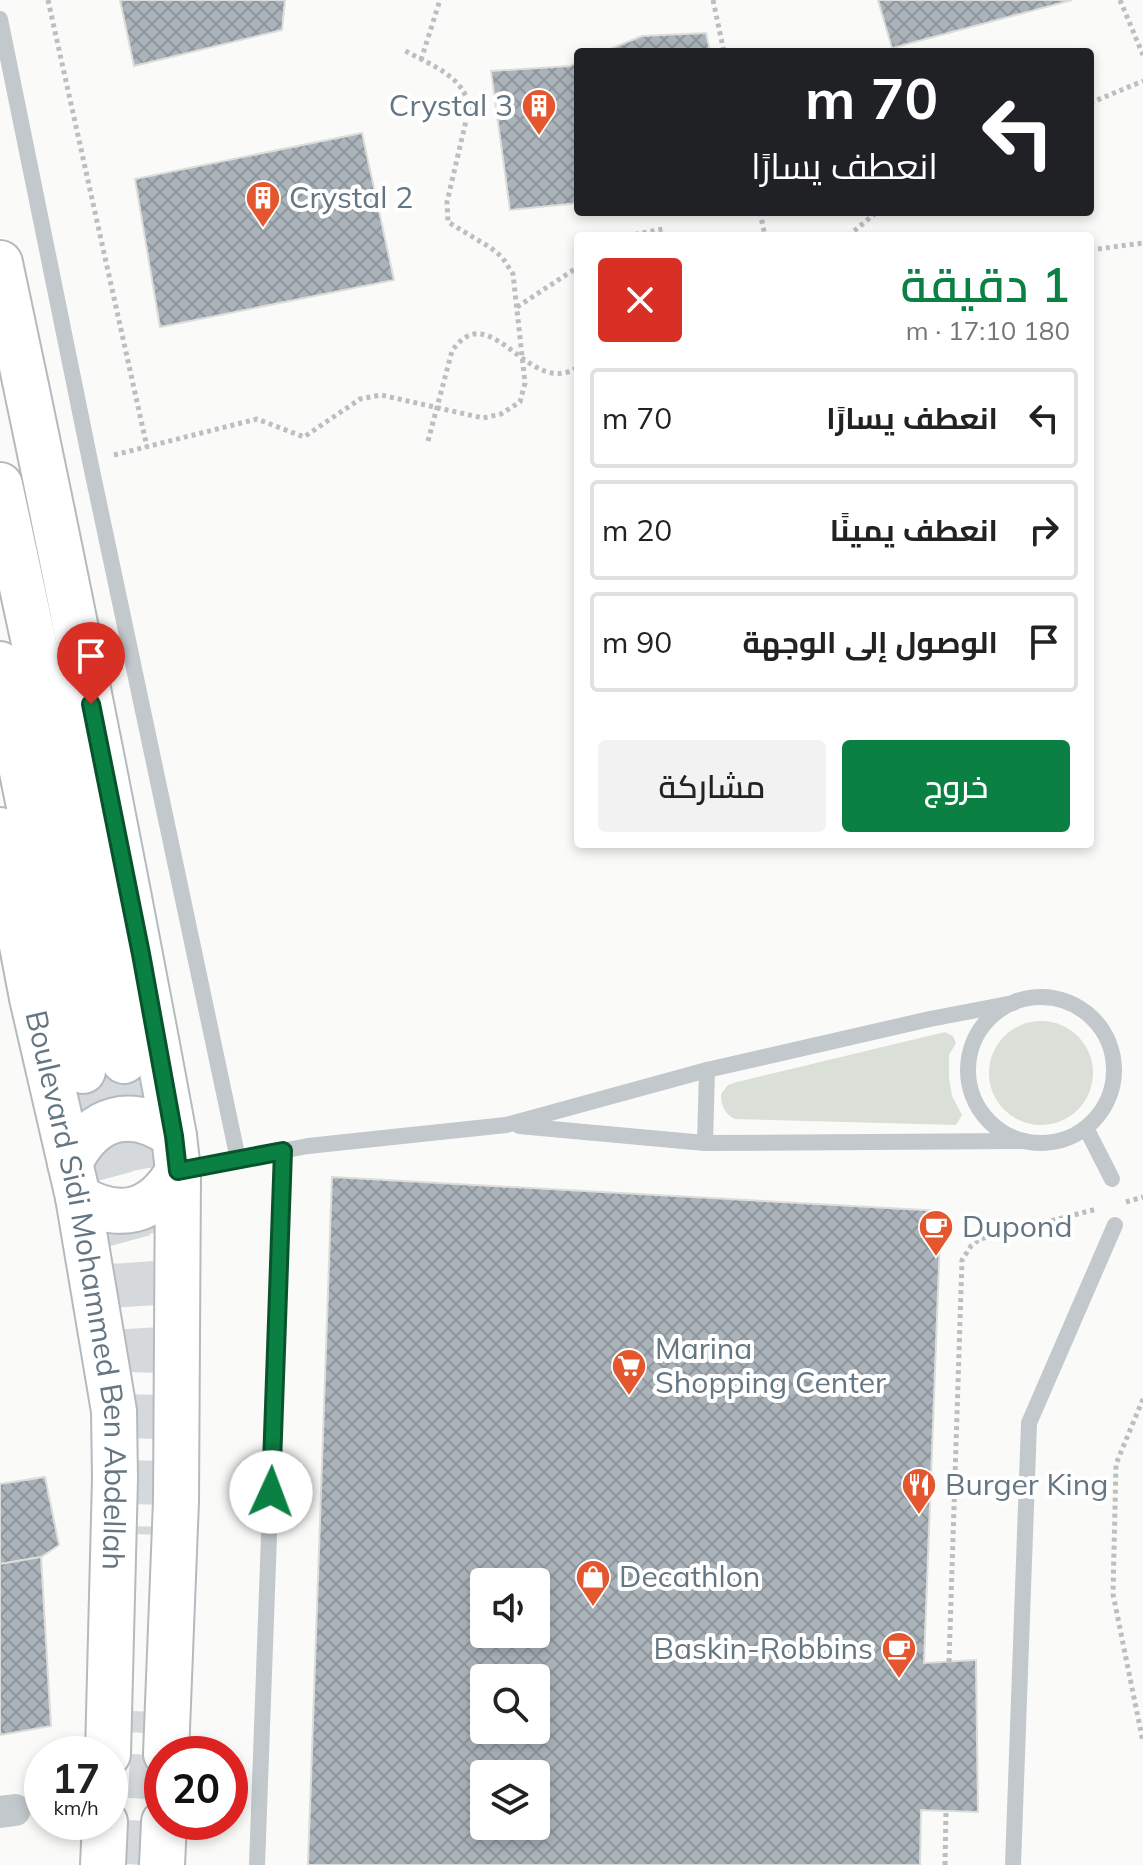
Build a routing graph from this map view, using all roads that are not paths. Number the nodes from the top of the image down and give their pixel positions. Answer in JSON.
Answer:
{"nodes":[{"id":1,"x":0,"y":19,"type":"edge"},
{"id":2,"x":0,"y":263,"type":"edge"},
{"id":3,"x":0,"y":485,"type":"edge"},
{"id":4,"x":0,"y":664,"type":"edge"},
{"id":5,"x":0,"y":830,"type":"edge"},
{"id":6,"x":1013,"y":1003,"type":"junction"},
{"id":7,"x":707,"y":1070,"type":"junction"},
{"id":8,"x":506,"y":1125,"type":"junction"},
{"id":9,"x":1086,"y":1128,"type":"junction"},
{"id":10,"x":1024,"y":1141,"type":"junction"},
{"id":11,"x":705,"y":1143,"type":"junction"},
{"id":12,"x":283,"y":1151,"type":"junction"},
{"id":13,"x":176,"y":1153,"type":"junction"},
{"id":14,"x":238,"y":1159,"type":"junction"},
{"id":15,"x":1112,"y":1179,"type":"dead end"},
{"id":16,"x":74,"y":1180,"type":"junction"},
{"id":17,"x":1115,"y":1225,"type":"dead end"},
{"id":18,"x":108,"y":1736,"type":"edge"},
{"id":19,"x":167,"y":1736,"type":"tunnel mouth"},
{"id":20,"x":104,"y":1840,"type":"edge"},
{"id":21,"x":163,"y":1840,"type":"edge"},
{"id":22,"x":103,"y":1865,"type":"edge"},
{"id":23,"x":162,"y":1865,"type":"edge"},
{"id":24,"x":257,"y":1865,"type":"edge"},
{"id":25,"x":1013,"y":1865,"type":"edge"}],
"edges":[{"from":1,"to":14,"type":"lane"},
{"from":2,"to":13,"type":"main road","name":"Boulevard Sidi Mohammed Ben Abdellah"},
{"from":3,"to":4,"type":"main road"},
{"from":5,"to":16,"type":"main road","name":"Boulevard Sidi Mohammed Ben Abdellah"},
{"from":6,"to":7,"type":"lane"},
{"from":6,"to":9,"type":"lane"},
{"from":6,"to":10,"type":"lane"},
{"from":7,"to":8,"type":"lane"},
{"from":7,"to":11,"type":"lane"},
{"from":8,"to":11,"type":"lane"},
{"from":8,"to":12,"type":"lane"},
{"from":9,"to":10,"type":"lane"},
{"from":9,"to":15,"type":"lane"},
{"from":10,"to":11,"type":"lane"},
{"from":12,"to":14,"type":"lane"},
{"from":12,"to":24,"type":"lane"},
{"from":13,"to":14,"type":"lane"},
{"from":13,"to":16,"type":"main road"},
{"from":13,"to":16,"type":"main road"},
{"from":13,"to":19,"type":"main road","name":"Boulevard Sidi Mohammed Ben Abdellah"},
{"from":16,"to":18,"type":"main road","name":"Boulevard Sidi Mohammed Ben Abdellah"},
{"from":17,"to":25,"type":"lane"},
{"from":20,"to":22,"type":"main road"},
{"from":21,"to":23,"type":"main road"}]}
